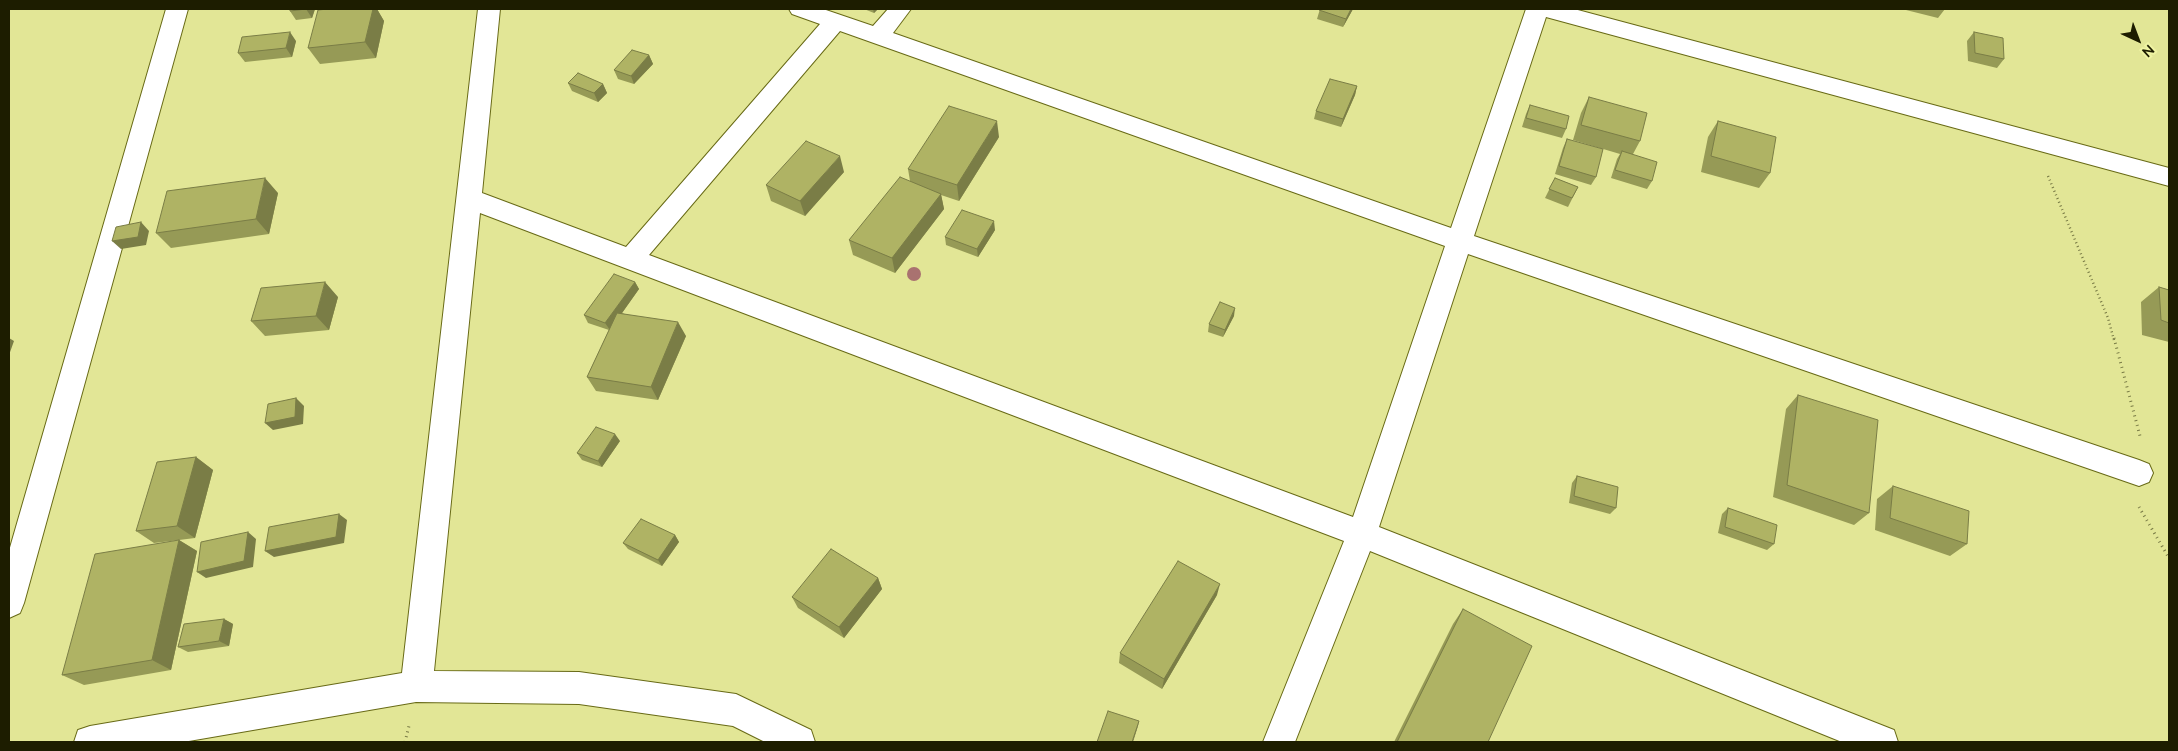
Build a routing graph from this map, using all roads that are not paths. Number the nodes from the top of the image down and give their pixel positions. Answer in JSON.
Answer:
{"nodes":[{"id":1,"x":177,"y":9,"type":"edge"},
{"id":2,"x":489,"y":9,"type":"edge"},
{"id":3,"x":800,"y":9,"type":"edge"},
{"id":4,"x":900,"y":9,"type":"edge"},
{"id":5,"x":1537,"y":9,"type":"edge"},
{"id":6,"x":1546,"y":9,"type":"edge"},
{"id":7,"x":835,"y":22,"type":"junction"},
{"id":8,"x":877,"y":37,"type":"junction"},
{"id":9,"x":2169,"y":177,"type":"edge"},
{"id":10,"x":468,"y":198,"type":"junction"},
{"id":11,"x":1460,"y":241,"type":"junction"},
{"id":12,"x":631,"y":259,"type":"junction"},
{"id":13,"x":2139,"y":473,"type":"road end"},
{"id":14,"x":1362,"y":534,"type":"junction"},
{"id":15,"x":9,"y":602,"type":"edge"},
{"id":16,"x":416,"y":686,"type":"junction"},
{"id":17,"x":90,"y":742,"type":"edge"},
{"id":18,"x":799,"y":742,"type":"edge"},
{"id":19,"x":1279,"y":742,"type":"edge"},
{"id":20,"x":1882,"y":742,"type":"edge"}],
"edges":[{"from":1,"to":15,"type":"street"},
{"from":2,"to":10,"type":"street"},
{"from":3,"to":7,"type":"street"},
{"from":4,"to":8,"type":"street"},
{"from":5,"to":11,"type":"street"},
{"from":6,"to":9,"type":"street"},
{"from":7,"to":8,"type":"street"},
{"from":7,"to":12,"type":"street"},
{"from":8,"to":11,"type":"street"},
{"from":10,"to":12,"type":"street"},
{"from":10,"to":16,"type":"street"},
{"from":11,"to":13,"type":"street"},
{"from":11,"to":14,"type":"street"},
{"from":12,"to":14,"type":"street"},
{"from":14,"to":19,"type":"street"},
{"from":14,"to":20,"type":"street"},
{"from":16,"to":17,"type":"street"},
{"from":16,"to":18,"type":"street"}]}
